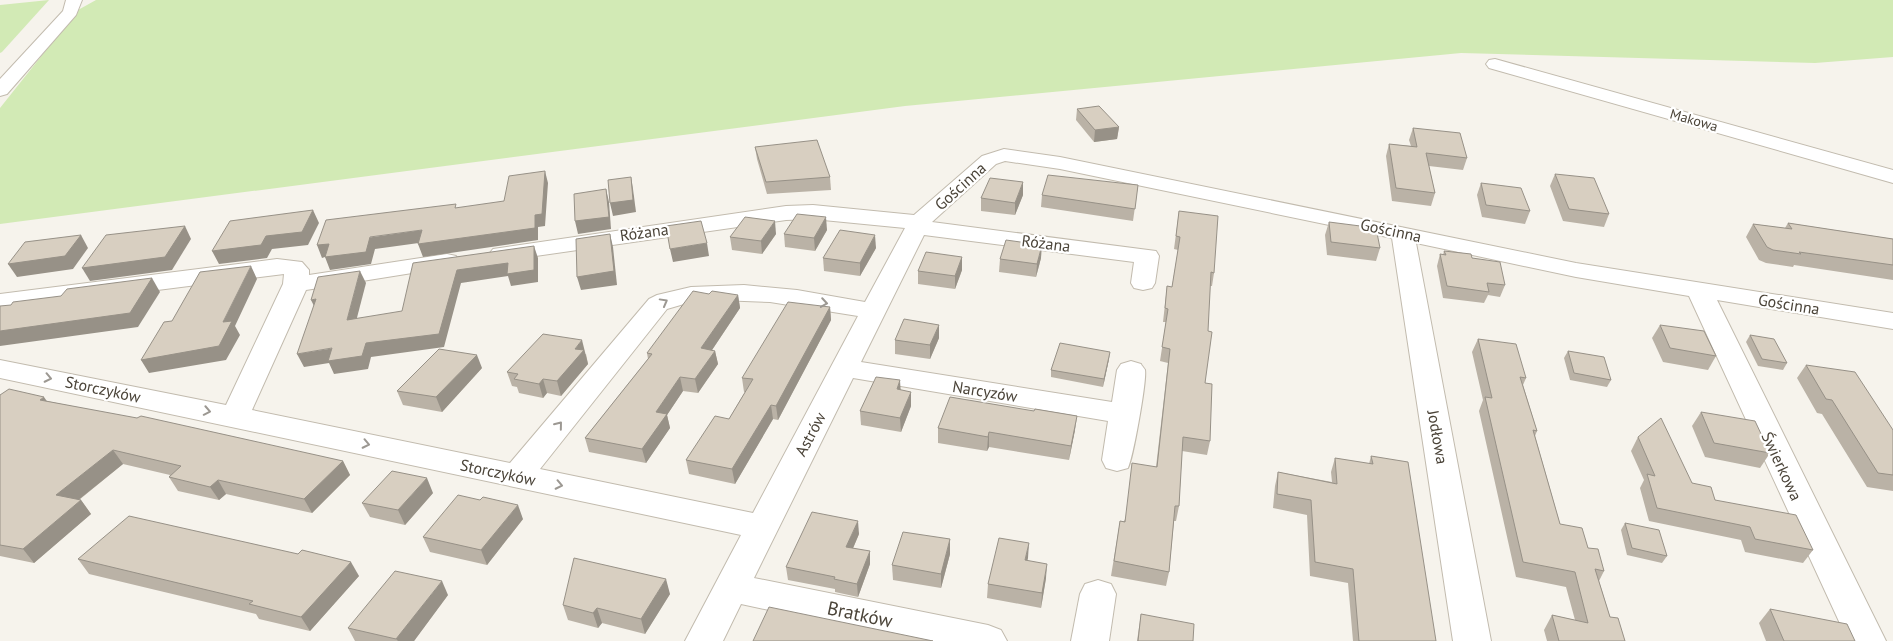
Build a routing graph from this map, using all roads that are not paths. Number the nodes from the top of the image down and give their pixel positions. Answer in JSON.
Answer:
{"nodes":[{"id":1,"x":70,"y":0,"type":"edge"},
{"id":2,"x":74,"y":0,"type":"edge"},
{"id":3,"x":1495,"y":64,"type":"dead end"},
{"id":4,"x":0,"y":72,"type":"edge"},
{"id":5,"x":0,"y":90,"type":"edge"},
{"id":6,"x":1893,"y":177,"type":"edge"},
{"id":7,"x":918,"y":225,"type":"junction"},
{"id":8,"x":1403,"y":233,"type":"junction"},
{"id":9,"x":1143,"y":283,"type":"dead end"},
{"id":10,"x":296,"y":284,"type":"junction"},
{"id":11,"x":1699,"y":290,"type":"junction"},
{"id":12,"x":0,"y":302,"type":"edge"},
{"id":13,"x":875,"y":311,"type":"junction"},
{"id":14,"x":1893,"y":321,"type":"edge"},
{"id":15,"x":845,"y":368,"type":"junction"},
{"id":16,"x":0,"y":369,"type":"edge"},
{"id":17,"x":1131,"y":370,"type":"dead end"},
{"id":18,"x":1125,"y":414,"type":"junction"},
{"id":19,"x":235,"y":416,"type":"junction"},
{"id":20,"x":1117,"y":460,"type":"dead end"},
{"id":21,"x":516,"y":476,"type":"junction"},
{"id":22,"x":762,"y":526,"type":"junction"},
{"id":23,"x":732,"y":588,"type":"junction"},
{"id":24,"x":1098,"y":594,"type":"dead end"},
{"id":25,"x":704,"y":641,"type":"edge"},
{"id":26,"x":988,"y":641,"type":"edge"},
{"id":27,"x":1090,"y":641,"type":"edge"},
{"id":28,"x":1472,"y":641,"type":"edge"},
{"id":29,"x":1867,"y":641,"type":"edge"}],
"edges":[{"from":1,"to":4,"type":"street"},
{"from":2,"to":5,"type":"street"},
{"from":3,"to":6,"type":"street","name":"Makowa"},
{"from":7,"to":8,"type":"street","name":"Gościnna"},
{"from":7,"to":9,"type":"street","name":"Różana"},
{"from":7,"to":10,"type":"street","name":"Różana"},
{"from":7,"to":13,"type":"street","name":"Astrów"},
{"from":8,"to":11,"type":"street","name":"Gościnna"},
{"from":8,"to":28,"type":"street","name":"Jodłowa"},
{"from":10,"to":12,"type":"street"},
{"from":10,"to":19,"type":"street"},
{"from":11,"to":14,"type":"street","name":"Gościnna"},
{"from":11,"to":29,"type":"street","name":"Świerkowa"},
{"from":13,"to":15,"type":"street","name":"Astrów"},
{"from":21,"to":13,"type":"street","one_way":true},
{"from":15,"to":18,"type":"street","name":"Narcyzów"},
{"from":15,"to":22,"type":"street","name":"Astrów"},
{"from":16,"to":19,"type":"street","name":"Storczyków","one_way":true},
{"from":17,"to":18,"type":"street"},
{"from":18,"to":20,"type":"street"},
{"from":19,"to":21,"type":"street","name":"Storczyków","one_way":true},
{"from":21,"to":22,"type":"street","name":"Storczyków","one_way":true},
{"from":22,"to":23,"type":"street","name":"Astrów"},
{"from":23,"to":25,"type":"street","name":"Astrów"},
{"from":23,"to":26,"type":"street","name":"Bratków"},
{"from":24,"to":27,"type":"street"}]}
